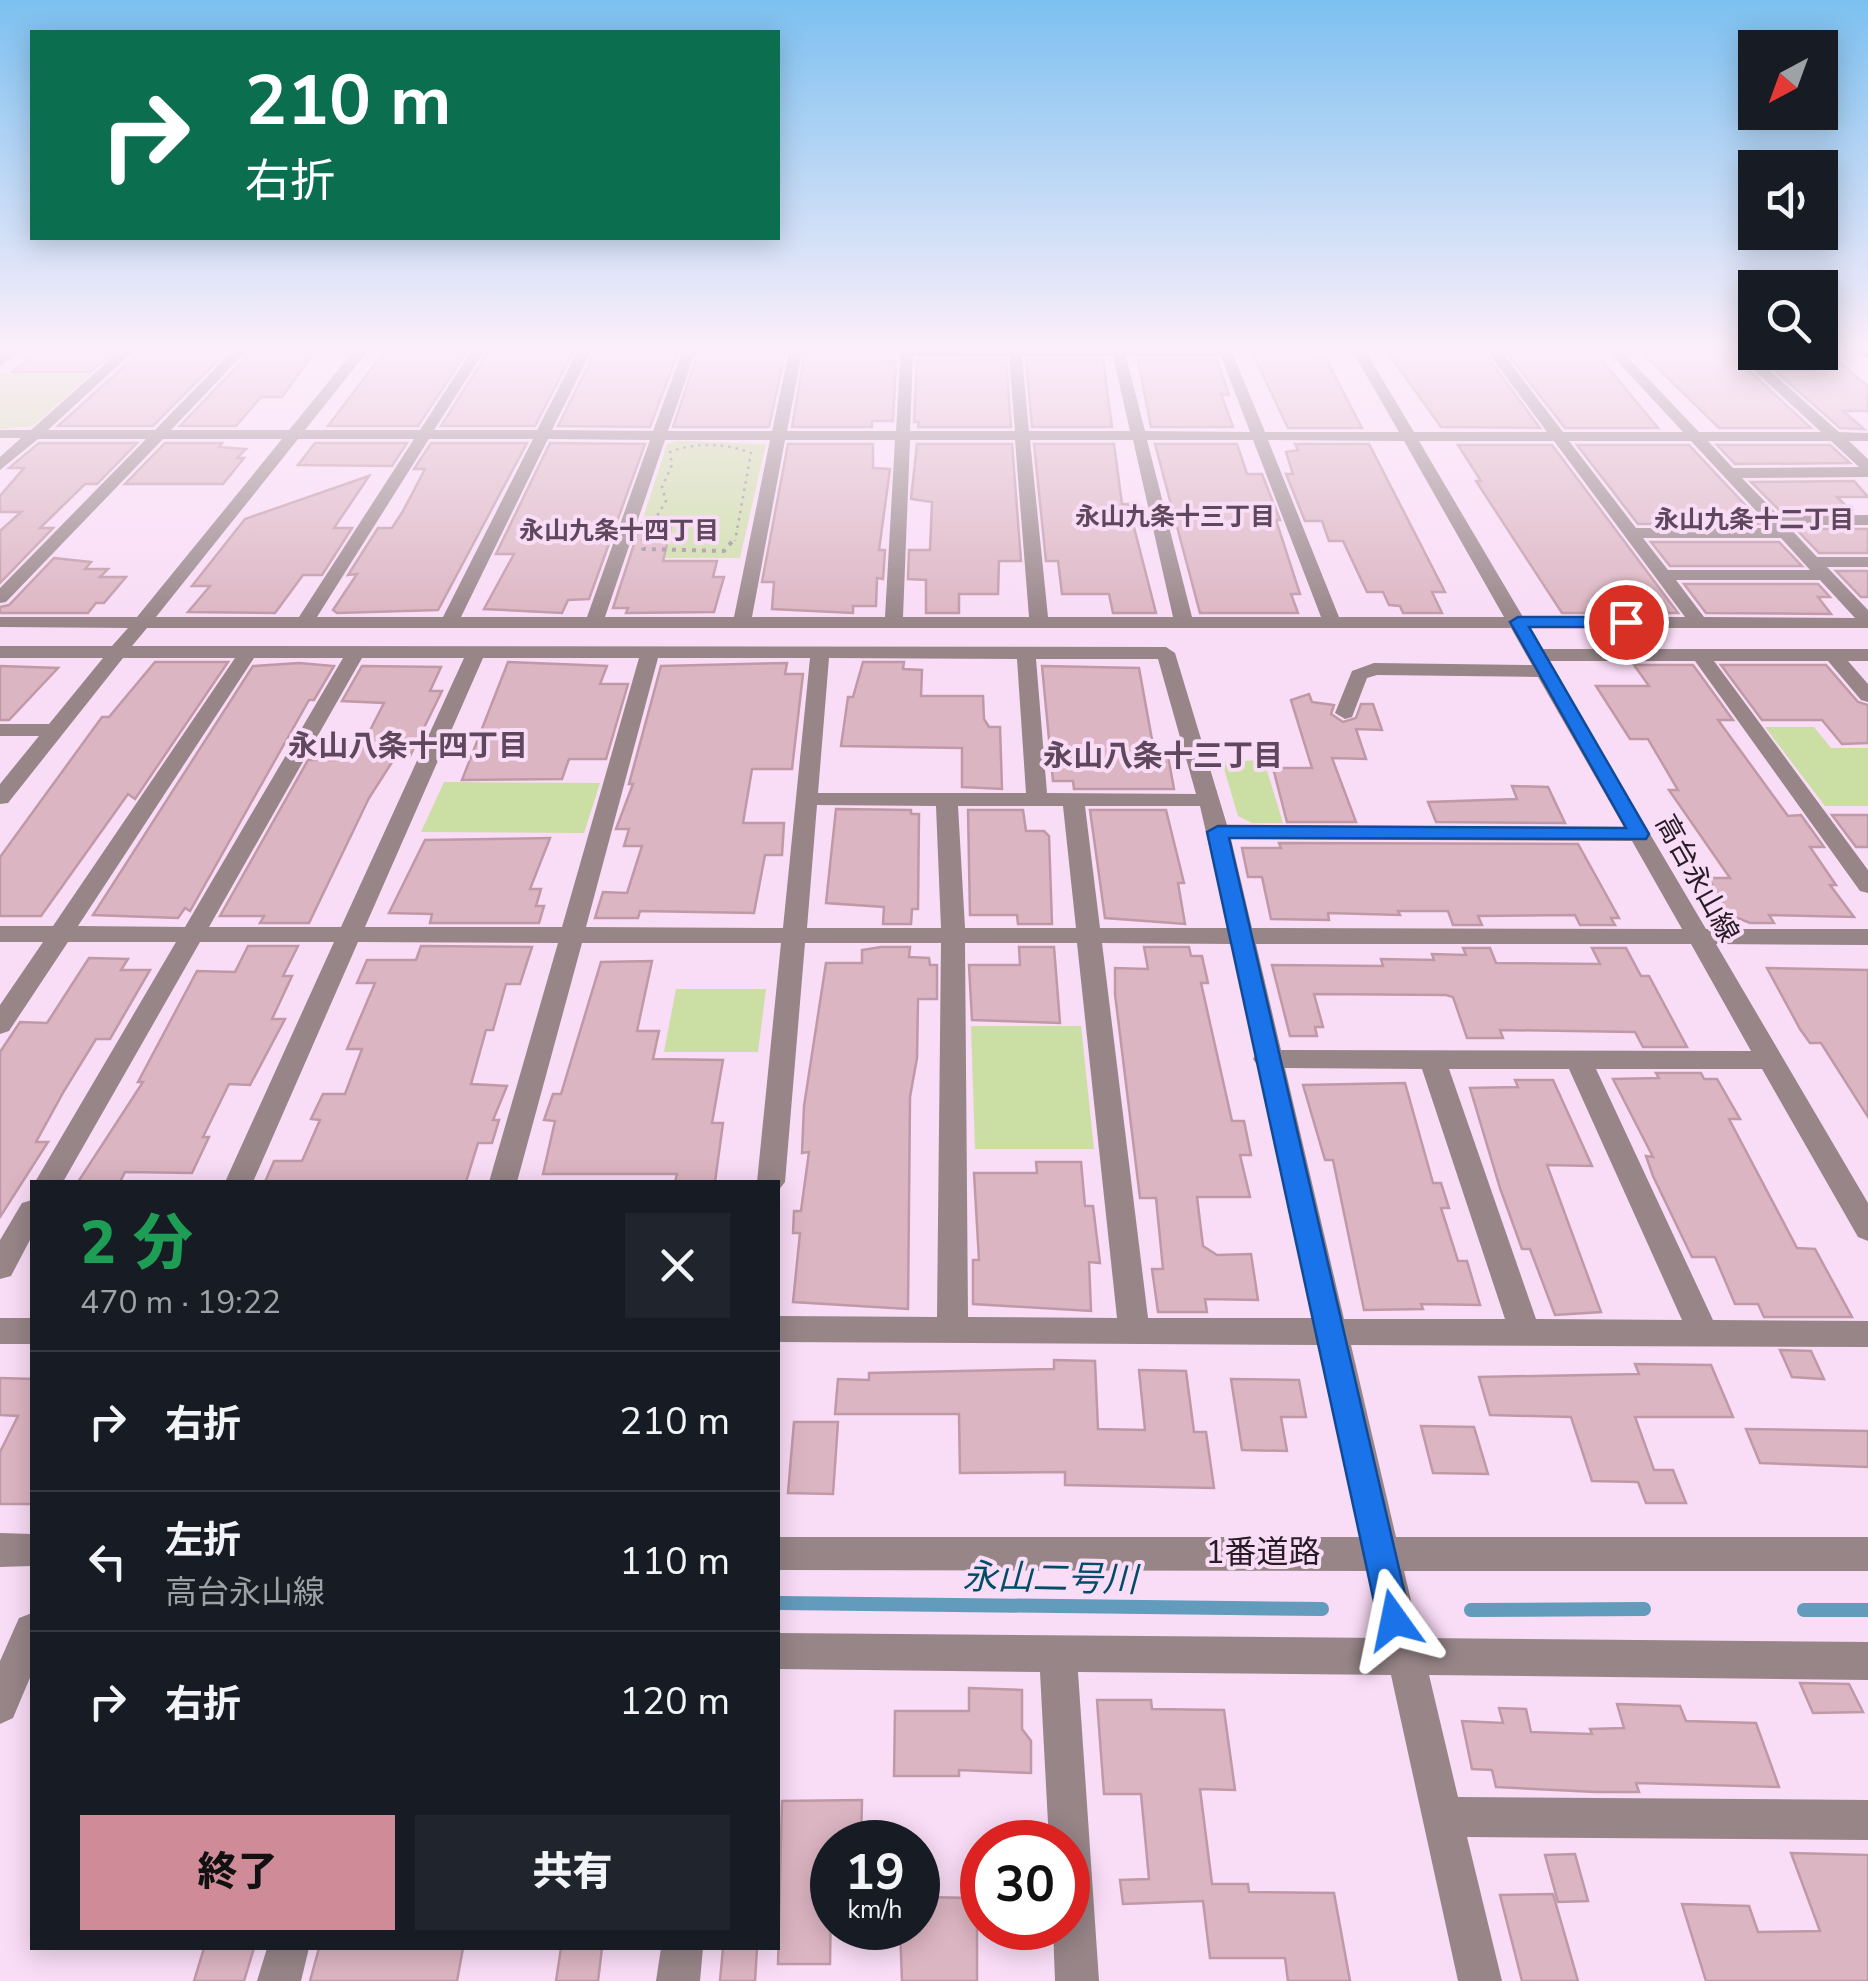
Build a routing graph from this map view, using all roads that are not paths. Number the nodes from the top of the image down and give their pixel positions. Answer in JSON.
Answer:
{"nodes":[{"id":1,"x":28,"y":439,"type":"edge"},
{"id":2,"x":154,"y":439,"type":"edge"},
{"id":3,"x":290,"y":439,"type":"edge"},
{"id":4,"x":422,"y":439,"type":"edge"},
{"id":5,"x":540,"y":439,"type":"edge"},
{"id":6,"x":659,"y":439,"type":"edge"},
{"id":7,"x":776,"y":439,"type":"edge"},
{"id":8,"x":902,"y":439,"type":"edge"},
{"id":9,"x":1023,"y":439,"type":"edge"},
{"id":10,"x":1139,"y":439,"type":"edge"},
{"id":11,"x":1261,"y":439,"type":"edge"},
{"id":12,"x":1410,"y":439,"type":"edge"},
{"id":13,"x":1561,"y":439,"type":"edge"},
{"id":14,"x":1698,"y":439,"type":"edge"},
{"id":15,"x":1837,"y":439,"type":"edge"},
{"id":16,"x":0,"y":465,"type":"edge"},
{"id":17,"x":1868,"y":470,"type":"edge"},
{"id":18,"x":1729,"y":472,"type":"junction"},
{"id":19,"x":1868,"y":520,"type":"edge"},
{"id":20,"x":1780,"y":526,"type":"junction"},
{"id":21,"x":1632,"y":533,"type":"junction"},
{"id":22,"x":1868,"y":562,"type":"edge"},
{"id":23,"x":1819,"y":569,"type":"junction"},
{"id":24,"x":1663,"y":575,"type":"junction"},
{"id":25,"x":0,"y":598,"type":"edge"},
{"id":26,"x":0,"y":622,"type":"edge"},
{"id":27,"x":140,"y":622,"type":"junction"},
{"id":28,"x":305,"y":622,"type":"junction"},
{"id":29,"x":450,"y":622,"type":"junction"},
{"id":30,"x":594,"y":622,"type":"junction"},
{"id":31,"x":742,"y":622,"type":"junction"},
{"id":32,"x":1518,"y":622,"type":"junction"},
{"id":33,"x":1698,"y":622,"type":"junction"},
{"id":34,"x":1868,"y":622,"type":"edge"},
{"id":35,"x":894,"y":623,"type":"junction"},
{"id":36,"x":1039,"y":623,"type":"junction"},
{"id":37,"x":1184,"y":623,"type":"junction"},
{"id":38,"x":1333,"y":624,"type":"junction"},
{"id":39,"x":0,"y":652,"type":"edge"},
{"id":40,"x":117,"y":652,"type":"junction"},
{"id":41,"x":248,"y":653,"type":"junction"},
{"id":42,"x":476,"y":653,"type":"junction"},
{"id":43,"x":355,"y":654,"type":"junction"},
{"id":44,"x":650,"y":654,"type":"junction"},
{"id":45,"x":1026,"y":654,"type":"junction"},
{"id":46,"x":1700,"y":655,"type":"junction"},
{"id":47,"x":1833,"y":655,"type":"junction"},
{"id":48,"x":820,"y":656,"type":"junction"},
{"id":49,"x":1868,"y":656,"type":"edge"},
{"id":50,"x":1542,"y":663,"type":"junction"},
{"id":51,"x":1868,"y":696,"type":"edge"},
{"id":52,"x":1345,"y":713,"type":"dead end"},
{"id":53,"x":0,"y":730,"type":"edge"},
{"id":54,"x":55,"y":730,"type":"junction"},
{"id":55,"x":0,"y":798,"type":"edge"},
{"id":56,"x":809,"y":799,"type":"junction"},
{"id":57,"x":947,"y":799,"type":"junction"},
{"id":58,"x":1037,"y":799,"type":"junction"},
{"id":59,"x":1073,"y":800,"type":"junction"},
{"id":60,"x":1208,"y":800,"type":"junction"},
{"id":61,"x":1218,"y":832,"type":"junction"},
{"id":62,"x":1639,"y":834,"type":"junction"},
{"id":63,"x":1868,"y":886,"type":"edge"},
{"id":64,"x":196,"y":932,"type":"junction"},
{"id":65,"x":350,"y":933,"type":"junction"},
{"id":66,"x":574,"y":933,"type":"junction"},
{"id":67,"x":0,"y":934,"type":"edge"},
{"id":68,"x":62,"y":934,"type":"junction"},
{"id":69,"x":796,"y":935,"type":"junction"},
{"id":70,"x":953,"y":935,"type":"junction"},
{"id":71,"x":1088,"y":936,"type":"junction"},
{"id":72,"x":1241,"y":936,"type":"junction"},
{"id":73,"x":1696,"y":937,"type":"junction"},
{"id":74,"x":1868,"y":937,"type":"edge"},
{"id":75,"x":0,"y":1025,"type":"edge"},
{"id":76,"x":1266,"y":1058,"type":"junction"},
{"id":77,"x":1432,"y":1058,"type":"junction"},
{"id":78,"x":1578,"y":1059,"type":"junction"},
{"id":79,"x":1770,"y":1060,"type":"junction"},
{"id":80,"x":50,"y":1180,"type":"edge"},
{"id":81,"x":240,"y":1180,"type":"edge"},
{"id":82,"x":504,"y":1180,"type":"edge"},
{"id":83,"x":771,"y":1180,"type":"edge"},
{"id":84,"x":30,"y":1214,"type":"edge"},
{"id":85,"x":1868,"y":1230,"type":"edge"},
{"id":86,"x":0,"y":1267,"type":"edge"},
{"id":87,"x":780,"y":1329,"type":"edge"},
{"id":88,"x":0,"y":1331,"type":"edge"},
{"id":89,"x":30,"y":1331,"type":"edge"},
{"id":90,"x":952,"y":1331,"type":"junction"},
{"id":91,"x":1524,"y":1331,"type":"junction"},
{"id":92,"x":1134,"y":1332,"type":"junction"},
{"id":93,"x":1702,"y":1333,"type":"junction"},
{"id":94,"x":1330,"y":1334,"type":"junction"},
{"id":95,"x":1868,"y":1334,"type":"edge"},
{"id":96,"x":0,"y":1550,"type":"edge"},
{"id":97,"x":30,"y":1550,"type":"edge"},
{"id":98,"x":1379,"y":1552,"type":"junction"},
{"id":99,"x":780,"y":1554,"type":"edge"},
{"id":100,"x":1868,"y":1554,"type":"edge"},
{"id":101,"x":23,"y":1644,"type":"edge"},
{"id":102,"x":780,"y":1651,"type":"edge"},
{"id":103,"x":1058,"y":1654,"type":"junction"},
{"id":104,"x":1402,"y":1655,"type":"junction"},
{"id":105,"x":1868,"y":1661,"type":"edge"},
{"id":106,"x":0,"y":1705,"type":"edge"},
{"id":107,"x":1441,"y":1817,"type":"junction"},
{"id":108,"x":1868,"y":1820,"type":"edge"},
{"id":109,"x":287,"y":1950,"type":"edge"},
{"id":110,"x":682,"y":1950,"type":"edge"},
{"id":111,"x":279,"y":1981,"type":"edge"},
{"id":112,"x":678,"y":1981,"type":"edge"},
{"id":113,"x":1077,"y":1981,"type":"edge"},
{"id":114,"x":1480,"y":1981,"type":"edge"}],
"edges":[{"from":1,"to":16,"type":"street"},
{"from":2,"to":25,"type":"street"},
{"from":3,"to":27,"type":"street"},
{"from":4,"to":28,"type":"street"},
{"from":5,"to":29,"type":"street"},
{"from":6,"to":30,"type":"street"},
{"from":7,"to":31,"type":"street"},
{"from":8,"to":35,"type":"street"},
{"from":9,"to":36,"type":"street"},
{"from":10,"to":37,"type":"street"},
{"from":11,"to":38,"type":"street"},
{"from":12,"to":32,"type":"street","name":"高台永山線"},
{"from":13,"to":21,"type":"street"},
{"from":14,"to":18,"type":"street"},
{"from":15,"to":17,"type":"street"},
{"from":17,"to":18,"type":"street"},
{"from":18,"to":20,"type":"street"},
{"from":19,"to":20,"type":"street"},
{"from":20,"to":21,"type":"street"},
{"from":20,"to":23,"type":"street"},
{"from":21,"to":24,"type":"street"},
{"from":22,"to":23,"type":"street"},
{"from":23,"to":24,"type":"street"},
{"from":23,"to":34,"type":"street"},
{"from":24,"to":33,"type":"street"},
{"from":26,"to":27,"type":"street"},
{"from":27,"to":28,"type":"street"},
{"from":27,"to":40,"type":"street"},
{"from":28,"to":29,"type":"street"},
{"from":29,"to":30,"type":"street"},
{"from":30,"to":31,"type":"street"},
{"from":31,"to":35,"type":"street"},
{"from":32,"to":33,"type":"street"},
{"from":32,"to":38,"type":"street"},
{"from":32,"to":50,"type":"street","name":"高台永山線"},
{"from":33,"to":34,"type":"street"},
{"from":35,"to":36,"type":"street"},
{"from":36,"to":37,"type":"street"},
{"from":37,"to":38,"type":"street"},
{"from":39,"to":40,"type":"street"},
{"from":40,"to":41,"type":"street"},
{"from":40,"to":54,"type":"street"},
{"from":41,"to":43,"type":"street"},
{"from":41,"to":68,"type":"street"},
{"from":42,"to":43,"type":"street"},
{"from":42,"to":44,"type":"street"},
{"from":42,"to":65,"type":"street"},
{"from":43,"to":64,"type":"street"},
{"from":44,"to":48,"type":"street"},
{"from":44,"to":66,"type":"street"},
{"from":45,"to":48,"type":"street"},
{"from":45,"to":58,"type":"street"},
{"from":45,"to":60,"type":"street"},
{"from":46,"to":47,"type":"street"},
{"from":46,"to":50,"type":"street"},
{"from":46,"to":63,"type":"street"},
{"from":47,"to":49,"type":"street"},
{"from":47,"to":51,"type":"street"},
{"from":48,"to":56,"type":"street"},
{"from":50,"to":52,"type":"street"},
{"from":50,"to":62,"type":"street","name":"高台永山線"},
{"from":53,"to":54,"type":"street"},
{"from":54,"to":55,"type":"street"},
{"from":56,"to":57,"type":"street"},
{"from":56,"to":69,"type":"street"},
{"from":57,"to":58,"type":"street"},
{"from":57,"to":70,"type":"street"},
{"from":58,"to":59,"type":"street"},
{"from":59,"to":60,"type":"street"},
{"from":59,"to":71,"type":"street"},
{"from":60,"to":61,"type":"street"},
{"from":61,"to":62,"type":"street"},
{"from":61,"to":72,"type":"street"},
{"from":62,"to":73,"type":"street","name":"高台永山線"},
{"from":64,"to":65,"type":"street"},
{"from":64,"to":68,"type":"street"},
{"from":64,"to":80,"type":"street"},
{"from":65,"to":66,"type":"street"},
{"from":65,"to":81,"type":"street"},
{"from":66,"to":69,"type":"street"},
{"from":66,"to":82,"type":"street"},
{"from":67,"to":68,"type":"street"},
{"from":68,"to":75,"type":"street"},
{"from":69,"to":70,"type":"street"},
{"from":69,"to":83,"type":"street"},
{"from":70,"to":71,"type":"street"},
{"from":70,"to":90,"type":"street"},
{"from":71,"to":72,"type":"street"},
{"from":71,"to":92,"type":"street"},
{"from":72,"to":73,"type":"street"},
{"from":72,"to":76,"type":"street"},
{"from":73,"to":74,"type":"street"},
{"from":73,"to":79,"type":"street","name":"高台永山線"},
{"from":76,"to":77,"type":"street"},
{"from":76,"to":94,"type":"street"},
{"from":77,"to":78,"type":"street"},
{"from":77,"to":91,"type":"street"},
{"from":78,"to":79,"type":"street"},
{"from":78,"to":93,"type":"street"},
{"from":79,"to":85,"type":"street","name":"高台永山線"},
{"from":84,"to":86,"type":"street"},
{"from":87,"to":90,"type":"street"},
{"from":88,"to":89,"type":"street"},
{"from":90,"to":92,"type":"street"},
{"from":91,"to":93,"type":"street"},
{"from":91,"to":94,"type":"street"},
{"from":92,"to":94,"type":"street"},
{"from":93,"to":95,"type":"street"},
{"from":94,"to":98,"type":"street"},
{"from":96,"to":97,"type":"street"},
{"from":98,"to":99,"type":"street","name":"1番道路"},
{"from":98,"to":100,"type":"street","name":"1番道路"},
{"from":98,"to":104,"type":"street"},
{"from":101,"to":106,"type":"street"},
{"from":102,"to":103,"type":"street"},
{"from":103,"to":104,"type":"street"},
{"from":103,"to":113,"type":"street"},
{"from":104,"to":105,"type":"street"},
{"from":104,"to":107,"type":"street"},
{"from":107,"to":108,"type":"street"},
{"from":107,"to":114,"type":"street"},
{"from":109,"to":111,"type":"street"},
{"from":110,"to":112,"type":"street"}]}
